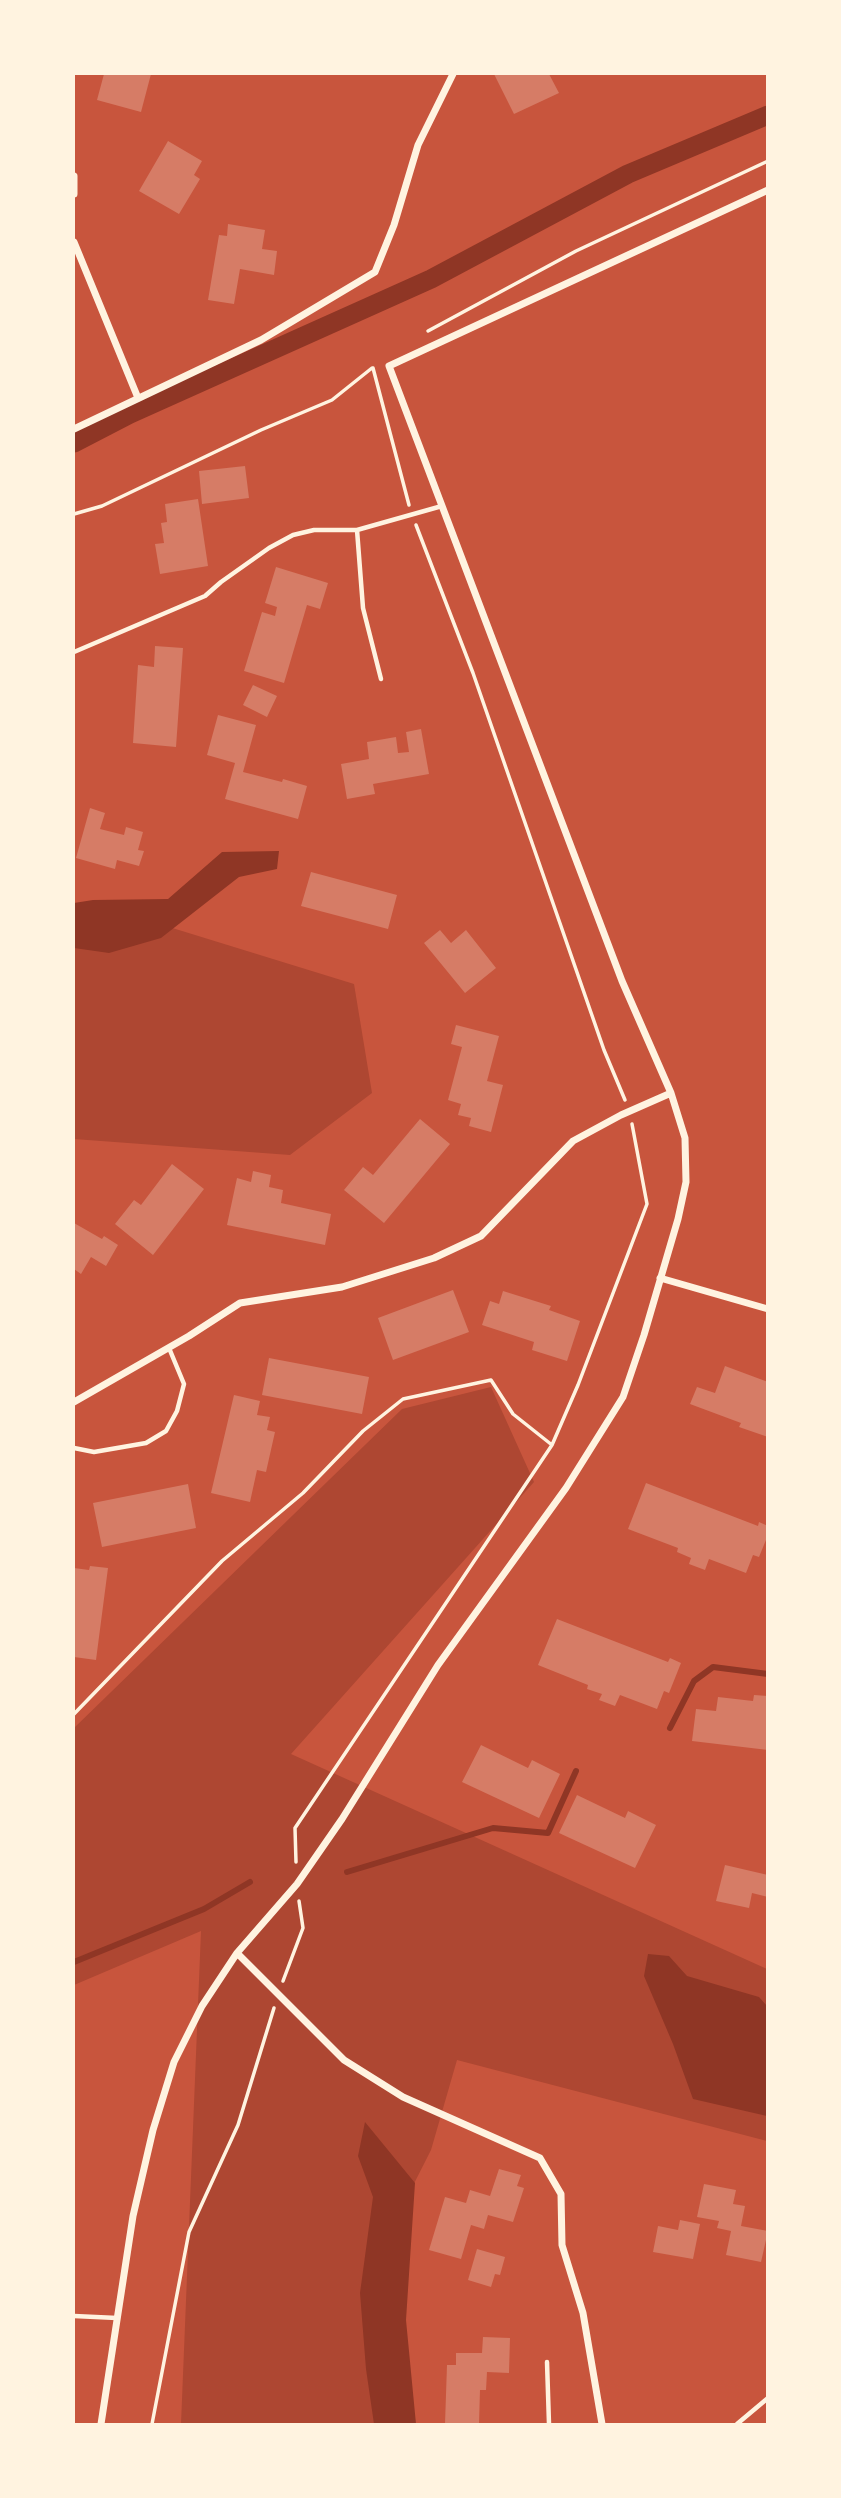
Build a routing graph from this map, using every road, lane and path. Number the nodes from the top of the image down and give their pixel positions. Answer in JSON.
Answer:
{"nodes":[{"id":1,"x":453,"y":74,"type":"edge"},
{"id":2,"x":74,"y":176,"type":"edge"},
{"id":3,"x":768,"y":190,"type":"edge"},
{"id":4,"x":74,"y":194,"type":"edge"},
{"id":5,"x":74,"y":242,"type":"edge"},
{"id":6,"x":373,"y":368,"type":"dead end"},
{"id":7,"x":138,"y":398,"type":"junction"},
{"id":8,"x":74,"y":429,"type":"edge"},
{"id":9,"x":442,"y":506,"type":"junction"},
{"id":10,"x":412,"y":514,"type":"junction"},
{"id":11,"x":357,"y":530,"type":"junction"},
{"id":12,"x":74,"y":652,"type":"edge"},
{"id":13,"x":381,"y":679,"type":"dead end"},
{"id":14,"x":671,"y":1093,"type":"junction"},
{"id":15,"x":630,"y":1112,"type":"junction"},
{"id":16,"x":660,"y":1278,"type":"junction"},
{"id":17,"x":768,"y":1309,"type":"edge"},
{"id":18,"x":169,"y":1348,"type":"junction"},
{"id":19,"x":74,"y":1402,"type":"edge"},
{"id":20,"x":552,"y":1445,"type":"junction"},
{"id":21,"x":74,"y":1448,"type":"edge"},
{"id":22,"x":74,"y":1714,"type":"edge"},
{"id":23,"x":297,"y":1884,"type":"junction"},
{"id":24,"x":237,"y":1953,"type":"junction"},
{"id":25,"x":278,"y":1993,"type":"junction"},
{"id":26,"x":74,"y":2316,"type":"edge"},
{"id":27,"x":117,"y":2318,"type":"junction"},
{"id":28,"x":547,"y":2362,"type":"dead end"},
{"id":29,"x":768,"y":2398,"type":"edge"},
{"id":30,"x":101,"y":2424,"type":"edge"},
{"id":31,"x":152,"y":2424,"type":"edge"},
{"id":32,"x":549,"y":2424,"type":"edge"},
{"id":33,"x":602,"y":2424,"type":"edge"},
{"id":34,"x":737,"y":2424,"type":"edge"}],
"edges":[{"from":1,"to":7,"type":"street"},
{"from":2,"to":4,"type":"street"},
{"from":3,"to":9,"type":"street"},
{"from":5,"to":7,"type":"street"},
{"from":6,"to":10,"type":"path"},
{"from":7,"to":8,"type":"street"},
{"from":9,"to":10,"type":"lane"},
{"from":9,"to":14,"type":"street"},
{"from":10,"to":11,"type":"lane"},
{"from":10,"to":15,"type":"path"},
{"from":11,"to":12,"type":"lane"},
{"from":11,"to":13,"type":"lane"},
{"from":14,"to":15,"type":"street"},
{"from":14,"to":16,"type":"street"},
{"from":15,"to":18,"type":"street"},
{"from":15,"to":20,"type":"path"},
{"from":16,"to":17,"type":"street"},
{"from":16,"to":23,"type":"street"},
{"from":18,"to":19,"type":"street"},
{"from":18,"to":21,"type":"lane"},
{"from":20,"to":22,"type":"path"},
{"from":20,"to":23,"type":"path"},
{"from":23,"to":24,"type":"street"},
{"from":23,"to":25,"type":"path"},
{"from":24,"to":25,"type":"street"},
{"from":24,"to":27,"type":"street"},
{"from":25,"to":31,"type":"path"},
{"from":25,"to":33,"type":"street"},
{"from":26,"to":27,"type":"lane"},
{"from":27,"to":30,"type":"street"},
{"from":28,"to":32,"type":"lane"},
{"from":29,"to":34,"type":"lane"}]}
